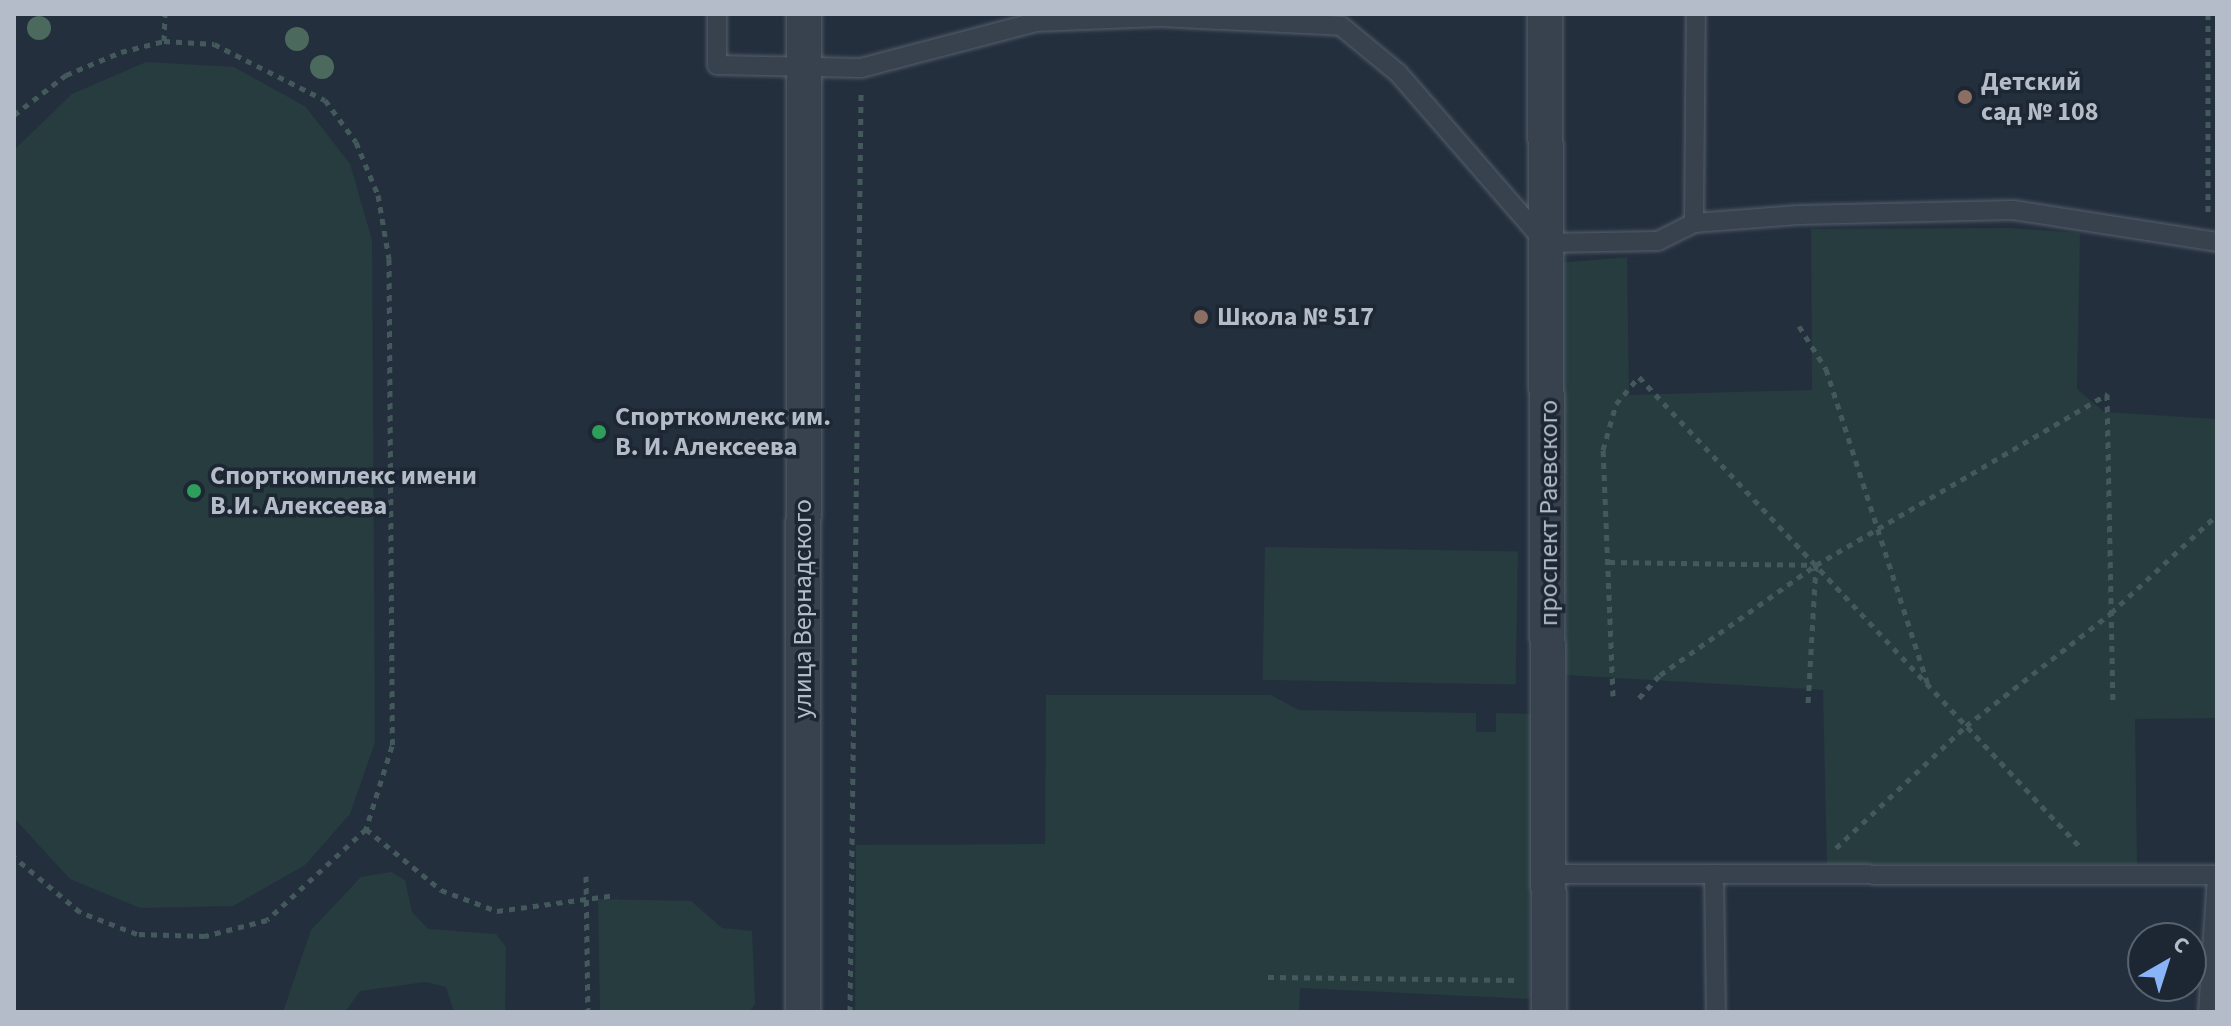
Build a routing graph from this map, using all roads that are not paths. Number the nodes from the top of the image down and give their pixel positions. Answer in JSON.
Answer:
{"nodes":[{"id":1,"x":717,"y":14,"type":"edge"},
{"id":2,"x":804,"y":14,"type":"edge"},
{"id":3,"x":1545,"y":14,"type":"edge"},
{"id":4,"x":1696,"y":14,"type":"edge"},
{"id":5,"x":1160,"y":16,"type":"edge"},
{"id":6,"x":1218,"y":18,"type":"edge"},
{"id":7,"x":804,"y":66,"type":"junction"},
{"id":8,"x":1694,"y":223,"type":"junction"},
{"id":9,"x":2213,"y":241,"type":"edge"},
{"id":10,"x":1546,"y":243,"type":"junction"},
{"id":11,"x":1549,"y":874,"type":"junction"},
{"id":12,"x":1714,"y":874,"type":"junction"},
{"id":13,"x":2217,"y":875,"type":"edge"},
{"id":14,"x":1548,"y":996,"type":"edge"},
{"id":15,"x":803,"y":1012,"type":"edge"},
{"id":16,"x":1716,"y":1012,"type":"edge"},
{"id":17,"x":2208,"y":1012,"type":"edge"}],
"edges":[{"from":1,"to":7,"type":"lane"},
{"from":2,"to":7,"type":"street","name":"улица Вернадского"},
{"from":3,"to":10,"type":"street","name":"проспект Раевского"},
{"from":4,"to":8,"type":"lane"},
{"from":5,"to":6,"type":"lane"},
{"from":5,"to":7,"type":"lane"},
{"from":6,"to":10,"type":"lane"},
{"from":7,"to":15,"type":"street","name":"улица Вернадского"},
{"from":8,"to":9,"type":"lane"},
{"from":8,"to":10,"type":"lane"},
{"from":10,"to":11,"type":"street","name":"проспект Раевского"},
{"from":11,"to":12,"type":"lane"},
{"from":11,"to":14,"type":"street","name":"проспект Раевского"},
{"from":12,"to":13,"type":"lane"},
{"from":12,"to":16,"type":"lane"},
{"from":13,"to":17,"type":"lane"}]}
